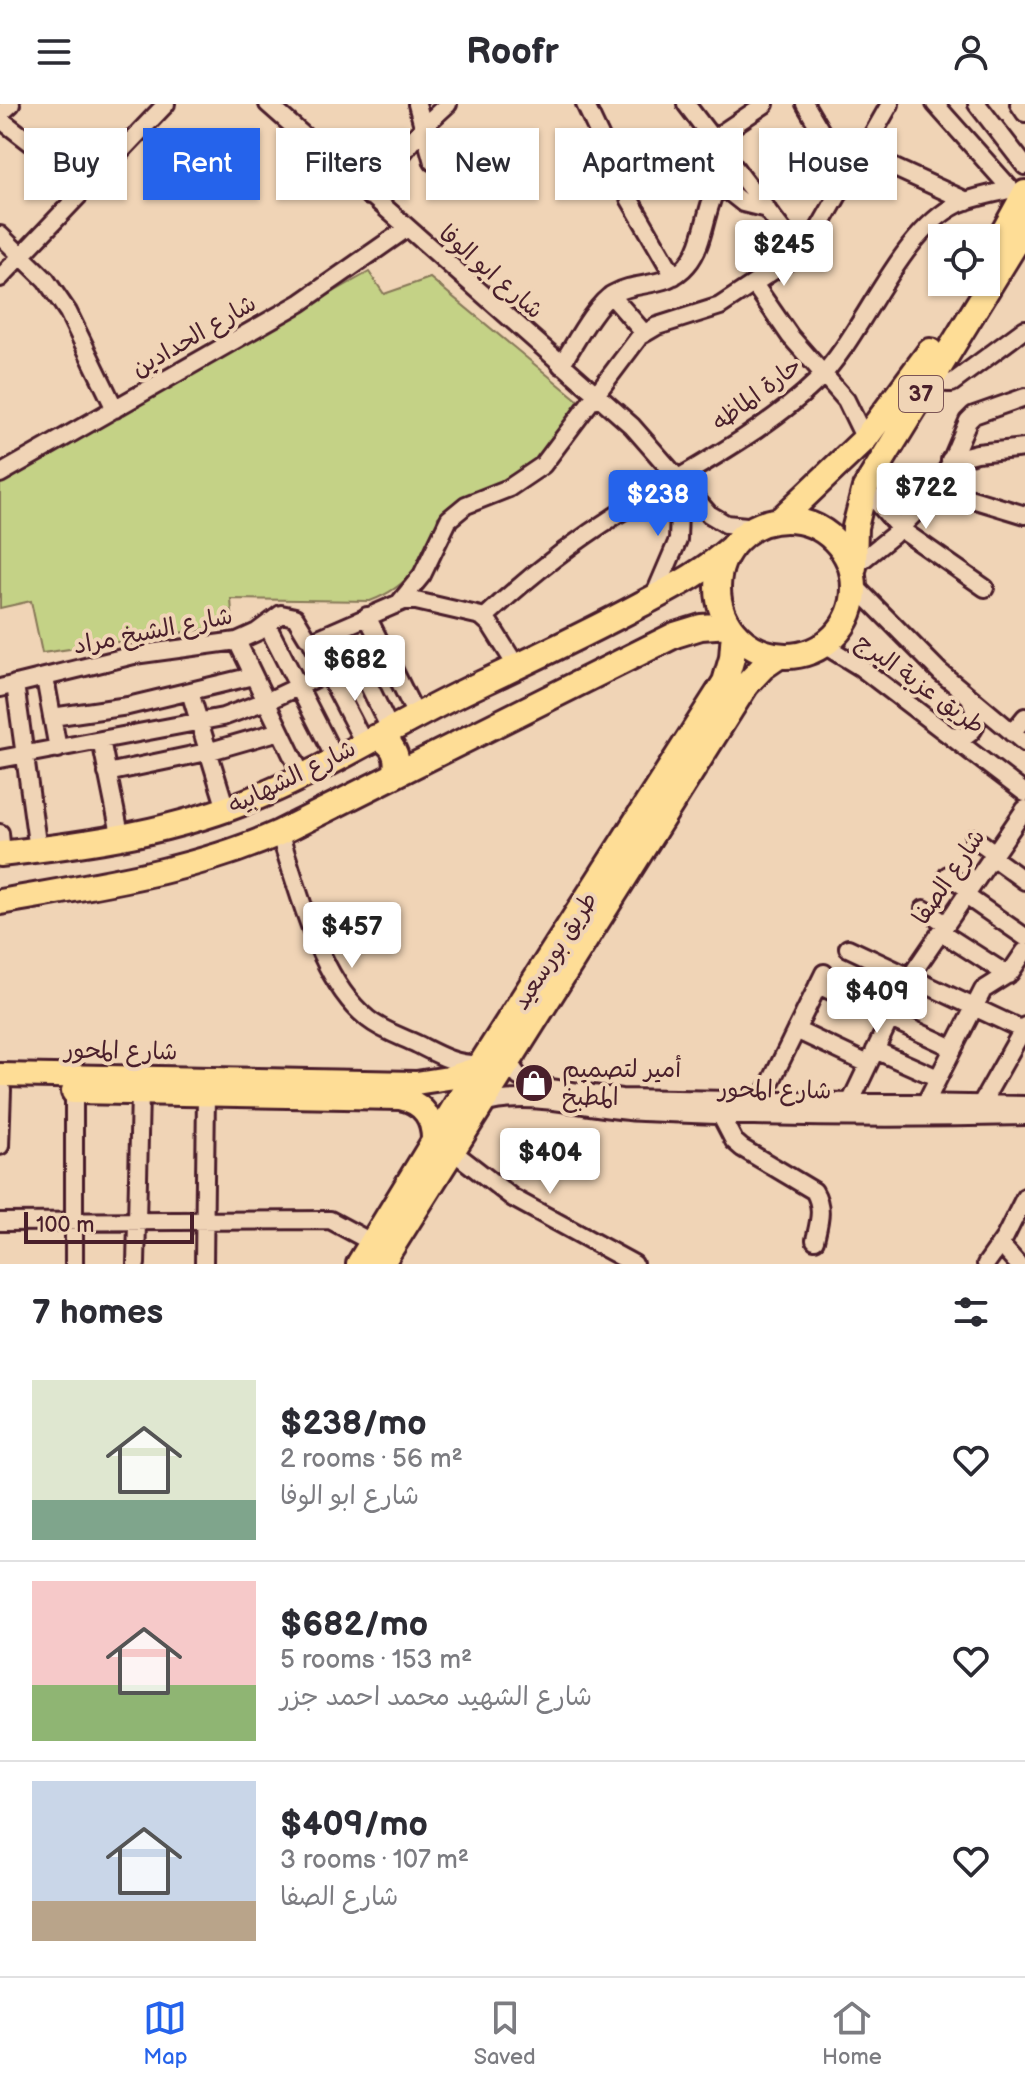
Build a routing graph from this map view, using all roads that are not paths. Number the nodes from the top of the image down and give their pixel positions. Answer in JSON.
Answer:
{"nodes":[{"id":1,"x":11,"y":104,"type":"edge"},
{"id":2,"x":166,"y":104,"type":"edge"},
{"id":3,"x":268,"y":104,"type":"edge"},
{"id":4,"x":417,"y":104,"type":"edge"},
{"id":5,"x":448,"y":104,"type":"edge"},
{"id":6,"x":585,"y":104,"type":"edge"},
{"id":7,"x":686,"y":104,"type":"edge"},
{"id":8,"x":765,"y":104,"type":"edge"},
{"id":9,"x":805,"y":104,"type":"edge"},
{"id":10,"x":890,"y":104,"type":"edge"},
{"id":11,"x":935,"y":104,"type":"edge"},
{"id":12,"x":977,"y":104,"type":"edge"},
{"id":13,"x":1019,"y":104,"type":"edge"},
{"id":14,"x":1025,"y":113,"type":"edge"},
{"id":15,"x":0,"y":117,"type":"edge"},
{"id":16,"x":423,"y":127,"type":"junction"},
{"id":17,"x":294,"y":128,"type":"edge"},
{"id":18,"x":705,"y":128,"type":"edge"},
{"id":19,"x":729,"y":128,"type":"edge"},
{"id":20,"x":819,"y":128,"type":"edge"},
{"id":21,"x":876,"y":128,"type":"edge"},
{"id":22,"x":24,"y":136,"type":"edge"},
{"id":23,"x":426,"y":138,"type":"edge"},
{"id":24,"x":410,"y":144,"type":"edge"},
{"id":25,"x":127,"y":146,"type":"edge"},
{"id":26,"x":1025,"y":166,"type":"edge"},
{"id":27,"x":897,"y":169,"type":"edge"},
{"id":28,"x":743,"y":178,"type":"edge"},
{"id":29,"x":1019,"y":194,"type":"edge"},
{"id":30,"x":76,"y":200,"type":"edge"},
{"id":31,"x":373,"y":200,"type":"edge"},
{"id":32,"x":835,"y":200,"type":"edge"},
{"id":33,"x":967,"y":201,"type":"junction"},
{"id":34,"x":767,"y":209,"type":"junction"},
{"id":35,"x":1025,"y":228,"type":"edge"},
{"id":36,"x":406,"y":229,"type":"junction"},
{"id":37,"x":1000,"y":234,"type":"edge"},
{"id":38,"x":0,"y":235,"type":"edge"},
{"id":39,"x":800,"y":253,"type":"junction"},
{"id":40,"x":22,"y":256,"type":"junction"},
{"id":41,"x":674,"y":276,"type":"junction"},
{"id":42,"x":0,"y":278,"type":"edge"},
{"id":43,"x":754,"y":284,"type":"junction"},
{"id":44,"x":611,"y":295,"type":"junction"},
{"id":45,"x":966,"y":296,"type":"edge"},
{"id":46,"x":1025,"y":329,"type":"edge"},
{"id":47,"x":644,"y":333,"type":"junction"},
{"id":48,"x":561,"y":365,"type":"junction"},
{"id":49,"x":823,"y":374,"type":"junction"},
{"id":50,"x":935,"y":374,"type":"junction"},
{"id":51,"x":596,"y":395,"type":"junction"},
{"id":52,"x":1025,"y":397,"type":"edge"},
{"id":53,"x":115,"y":409,"type":"junction"},
{"id":54,"x":865,"y":439,"type":"junction"},
{"id":55,"x":1025,"y":448,"type":"edge"},
{"id":56,"x":950,"y":460,"type":"junction"},
{"id":57,"x":830,"y":473,"type":"junction"},
{"id":58,"x":0,"y":474,"type":"edge"},
{"id":59,"x":680,"y":479,"type":"junction"},
{"id":60,"x":865,"y":488,"type":"junction"},
{"id":61,"x":939,"y":489,"type":"junction"},
{"id":62,"x":1025,"y":515,"type":"edge"},
{"id":63,"x":780,"y":520,"type":"junction"},
{"id":64,"x":757,"y":527,"type":"junction"},
{"id":65,"x":899,"y":528,"type":"junction"},
{"id":66,"x":732,"y":547,"type":"junction"},
{"id":67,"x":854,"y":575,"type":"junction"},
{"id":68,"x":985,"y":588,"type":"dead end"},
{"id":69,"x":653,"y":598,"type":"junction"},
{"id":70,"x":400,"y":602,"type":"junction"},
{"id":71,"x":367,"y":616,"type":"junction"},
{"id":72,"x":484,"y":618,"type":"junction"},
{"id":73,"x":267,"y":625,"type":"junction"},
{"id":74,"x":731,"y":628,"type":"junction"},
{"id":75,"x":310,"y":639,"type":"junction"},
{"id":76,"x":237,"y":641,"type":"junction"},
{"id":77,"x":824,"y":645,"type":"junction"},
{"id":78,"x":382,"y":647,"type":"junction"},
{"id":79,"x":779,"y":656,"type":"junction"},
{"id":80,"x":356,"y":659,"type":"junction"},
{"id":81,"x":517,"y":667,"type":"junction"},
{"id":82,"x":327,"y":673,"type":"junction"},
{"id":83,"x":253,"y":676,"type":"junction"},
{"id":84,"x":45,"y":678,"type":"junction"},
{"id":85,"x":7,"y":686,"type":"edge"},
{"id":86,"x":298,"y":687,"type":"junction"},
{"id":87,"x":190,"y":692,"type":"junction"},
{"id":88,"x":156,"y":700,"type":"junction"},
{"id":89,"x":446,"y":700,"type":"junction"},
{"id":90,"x":971,"y":700,"type":"junction"},
{"id":91,"x":266,"y":702,"type":"junction"},
{"id":92,"x":416,"y":715,"type":"junction"},
{"id":93,"x":52,"y":717,"type":"junction"},
{"id":94,"x":1025,"y":717,"type":"edge"},
{"id":95,"x":198,"y":723,"type":"junction"},
{"id":96,"x":164,"y":729,"type":"junction"},
{"id":97,"x":280,"y":731,"type":"junction"},
{"id":98,"x":950,"y":735,"type":"junction"},
{"id":99,"x":377,"y":736,"type":"junction"},
{"id":100,"x":1019,"y":738,"type":"edge"},
{"id":101,"x":101,"y":740,"type":"junction"},
{"id":102,"x":452,"y":745,"type":"junction"},
{"id":103,"x":58,"y":749,"type":"junction"},
{"id":104,"x":207,"y":752,"type":"junction"},
{"id":105,"x":26,"y":754,"type":"junction"},
{"id":106,"x":335,"y":758,"type":"junction"},
{"id":107,"x":0,"y":759,"type":"edge"},
{"id":108,"x":107,"y":773,"type":"junction"},
{"id":109,"x":395,"y":774,"type":"junction"},
{"id":110,"x":302,"y":776,"type":"junction"},
{"id":111,"x":1025,"y":793,"type":"edge"},
{"id":112,"x":226,"y":809,"type":"junction"},
{"id":113,"x":1025,"y":809,"type":"edge"},
{"id":114,"x":279,"y":833,"type":"junction"},
{"id":115,"x":974,"y":838,"type":"dead end"},
{"id":116,"x":121,"y":839,"type":"junction"},
{"id":117,"x":1,"y":847,"type":"edge"},
{"id":118,"x":62,"y":848,"type":"junction"},
{"id":119,"x":38,"y":850,"type":"junction"},
{"id":120,"x":993,"y":855,"type":"junction"},
{"id":121,"x":948,"y":875,"type":"dead end"},
{"id":122,"x":1025,"y":881,"type":"edge"},
{"id":123,"x":609,"y":886,"type":"junction"},
{"id":124,"x":69,"y":889,"type":"junction"},
{"id":125,"x":968,"y":893,"type":"junction"},
{"id":126,"x":0,"y":902,"type":"edge"},
{"id":127,"x":924,"y":909,"type":"dead end"},
{"id":128,"x":584,"y":924,"type":"junction"},
{"id":129,"x":944,"y":928,"type":"junction"},
{"id":130,"x":1025,"y":937,"type":"edge"},
{"id":131,"x":848,"y":948,"type":"dead end"},
{"id":132,"x":1025,"y":951,"type":"edge"},
{"id":133,"x":1008,"y":975,"type":"junction"},
{"id":134,"x":910,"y":977,"type":"junction"},
{"id":135,"x":974,"y":1007,"type":"junction"},
{"id":136,"x":890,"y":1019,"type":"junction"},
{"id":137,"x":1024,"y":1029,"type":"edge"},
{"id":138,"x":796,"y":1030,"type":"junction"},
{"id":139,"x":953,"y":1048,"type":"junction"},
{"id":140,"x":872,"y":1057,"type":"junction"},
{"id":141,"x":507,"y":1060,"type":"junction"},
{"id":142,"x":480,"y":1066,"type":"junction"},
{"id":143,"x":938,"y":1078,"type":"junction"},
{"id":144,"x":1,"y":1085,"type":"edge"},
{"id":145,"x":154,"y":1088,"type":"junction"},
{"id":146,"x":74,"y":1092,"type":"junction"},
{"id":147,"x":206,"y":1094,"type":"junction"},
{"id":148,"x":761,"y":1102,"type":"junction"},
{"id":149,"x":850,"y":1103,"type":"junction"},
{"id":150,"x":925,"y":1104,"type":"junction"},
{"id":151,"x":981,"y":1104,"type":"junction"},
{"id":152,"x":1025,"y":1105,"type":"edge"},
{"id":153,"x":478,"y":1106,"type":"junction"},
{"id":154,"x":721,"y":1116,"type":"junction"},
{"id":155,"x":1025,"y":1116,"type":"edge"},
{"id":156,"x":0,"y":1146,"type":"edge"},
{"id":157,"x":442,"y":1146,"type":"junction"},
{"id":158,"x":1025,"y":1197,"type":"edge"},
{"id":159,"x":0,"y":1222,"type":"edge"},
{"id":160,"x":138,"y":1222,"type":"junction"},
{"id":161,"x":204,"y":1222,"type":"junction"},
{"id":162,"x":74,"y":1223,"type":"junction"},
{"id":163,"x":815,"y":1240,"type":"dead end"},
{"id":164,"x":1001,"y":1245,"type":"junction"},
{"id":165,"x":377,"y":1253,"type":"edge"},
{"id":166,"x":74,"y":1264,"type":"edge"},
{"id":167,"x":136,"y":1264,"type":"edge"},
{"id":168,"x":204,"y":1264,"type":"edge"},
{"id":169,"x":359,"y":1264,"type":"edge"},
{"id":170,"x":634,"y":1264,"type":"edge"},
{"id":171,"x":986,"y":1264,"type":"edge"},
{"id":172,"x":1018,"y":1264,"type":"edge"}],
"edges":[{"from":1,"to":15,"type":"street"},
{"from":2,"to":25,"type":"street"},
{"from":3,"to":17,"type":"street","name":"شارع ابو الوفا"},
{"from":4,"to":16,"type":"street"},
{"from":5,"to":16,"type":"street"},
{"from":6,"to":41,"type":"street"},
{"from":7,"to":18,"type":"street"},
{"from":8,"to":19,"type":"street"},
{"from":9,"to":20,"type":"street"},
{"from":10,"to":21,"type":"street"},
{"from":11,"to":29,"type":"street"},
{"from":12,"to":26,"type":"street"},
{"from":13,"to":14,"type":"street"},
{"from":15,"to":22,"type":"street"},
{"from":16,"to":23,"type":"street"},
{"from":16,"to":24,"type":"street"},
{"from":27,"to":33,"type":"street"},
{"from":28,"to":34,"type":"street"},
{"from":29,"to":33,"type":"street","name":"حارة الماظه"},
{"from":29,"to":37,"type":"highway"},
{"from":30,"to":40,"type":"street"},
{"from":31,"to":36,"type":"street","name":"شارع ابو الوفا"},
{"from":32,"to":39,"type":"street"},
{"from":33,"to":49,"type":"street","name":"حارة الماظه"},
{"from":34,"to":39,"type":"street"},
{"from":34,"to":41,"type":"street"},
{"from":35,"to":50,"type":"highway","number":"37"},
{"from":36,"to":48,"type":"street","name":"شارع ابو الوفا"},
{"from":36,"to":53,"type":"street","name":"شارع الحدادين"},
{"from":38,"to":40,"type":"street"},
{"from":39,"to":43,"type":"street"},
{"from":40,"to":42,"type":"street"},
{"from":40,"to":53,"type":"street"},
{"from":41,"to":44,"type":"street"},
{"from":43,"to":47,"type":"street"},
{"from":43,"to":49,"type":"street"},
{"from":44,"to":47,"type":"street"},
{"from":44,"to":48,"type":"street"},
{"from":45,"to":54,"type":"highway","number":"37"},
{"from":46,"to":50,"type":"street"},
{"from":47,"to":51,"type":"street"},
{"from":48,"to":51,"type":"street","name":"شارع ابو الوفا"},
{"from":49,"to":54,"type":"street"},
{"from":49,"to":59,"type":"street","name":"حارة الماظه"},
{"from":50,"to":60,"type":"highway","number":"37"},
{"from":51,"to":59,"type":"street","name":"شارع ابو الوفا"},
{"from":51,"to":70,"type":"street"},
{"from":52,"to":56,"type":"street"},
{"from":53,"to":58,"type":"street","name":"شارع الحدادين"},
{"from":54,"to":57,"type":"highway","number":"37"},
{"from":55,"to":56,"type":"street"},
{"from":56,"to":61,"type":"street"},
{"from":57,"to":60,"type":"highway"},
{"from":57,"to":63,"type":"highway","number":"37"},
{"from":59,"to":64,"type":"street","name":"شارع ابو الوفا"},
{"from":59,"to":69,"type":"street"},
{"from":59,"to":72,"type":"street","name":"حارة الماظه"},
{"from":60,"to":65,"type":"street"},
{"from":60,"to":67,"type":"highway","number":"37"},
{"from":61,"to":62,"type":"street"},
{"from":61,"to":65,"type":"street"},
{"from":63,"to":64,"type":"highway"},
{"from":63,"to":67,"type":"highway"},
{"from":64,"to":66,"type":"highway"},
{"from":65,"to":67,"type":"street"},
{"from":65,"to":68,"type":"street"},
{"from":66,"to":69,"type":"highway","name":"شارع الشهابيه"},
{"from":66,"to":74,"type":"highway"},
{"from":67,"to":77,"type":"highway"},
{"from":67,"to":90,"type":"street","name":"طريق عزبة البرج"},
{"from":69,"to":81,"type":"highway","name":"شارع الشهابيه"},
{"from":70,"to":71,"type":"street"},
{"from":70,"to":72,"type":"street"},
{"from":71,"to":75,"type":"street"},
{"from":71,"to":78,"type":"street"},
{"from":72,"to":81,"type":"street"},
{"from":73,"to":75,"type":"street"},
{"from":73,"to":76,"type":"street","name":"شارع الشيخ مراد"},
{"from":73,"to":86,"type":"street"},
{"from":74,"to":79,"type":"highway"},
{"from":74,"to":102,"type":"highway","name":"شارع الشهابيه"},
{"from":74,"to":123,"type":"highway","name":"طريق بورسعيد"},
{"from":75,"to":82,"type":"street"},
{"from":76,"to":83,"type":"street"},
{"from":76,"to":84,"type":"street","name":"شارع الشيخ مراد"},
{"from":77,"to":79,"type":"highway"},
{"from":77,"to":98,"type":"street","name":"طريق عزبة البرج"},
{"from":78,"to":80,"type":"street"},
{"from":78,"to":92,"type":"street"},
{"from":79,"to":123,"type":"highway","name":"طريق بورسعيد"},
{"from":80,"to":82,"type":"street"},
{"from":80,"to":99,"type":"street"},
{"from":81,"to":89,"type":"highway","name":"شارع الشهابيه"},
{"from":82,"to":86,"type":"street"},
{"from":82,"to":99,"type":"street"},
{"from":83,"to":87,"type":"street"},
{"from":83,"to":91,"type":"street"},
{"from":84,"to":85,"type":"street","name":"شارع الشيخ مراد"},
{"from":84,"to":93,"type":"street"},
{"from":85,"to":105,"type":"street"},
{"from":86,"to":91,"type":"street"},
{"from":86,"to":106,"type":"street"},
{"from":87,"to":88,"type":"street"},
{"from":87,"to":95,"type":"street"},
{"from":88,"to":93,"type":"street"},
{"from":88,"to":96,"type":"street"},
{"from":89,"to":92,"type":"highway","name":"شارع الشهابيه"},
{"from":89,"to":102,"type":"highway"},
{"from":90,"to":98,"type":"street"},
{"from":90,"to":100,"type":"street","name":"طريق عزبة البرج"},
{"from":91,"to":95,"type":"street"},
{"from":91,"to":97,"type":"street"},
{"from":92,"to":99,"type":"highway","name":"شارع الشهابيه"},
{"from":93,"to":103,"type":"street"},
{"from":94,"to":100,"type":"street"},
{"from":95,"to":96,"type":"street"},
{"from":95,"to":104,"type":"street"},
{"from":96,"to":101,"type":"street"},
{"from":97,"to":104,"type":"street"},
{"from":97,"to":110,"type":"street"},
{"from":98,"to":111,"type":"street","name":"طريق عزبة البرج"},
{"from":99,"to":106,"type":"highway","name":"شارع الشهابيه"},
{"from":99,"to":109,"type":"highway"},
{"from":101,"to":103,"type":"street"},
{"from":101,"to":108,"type":"street"},
{"from":102,"to":109,"type":"highway","name":"شارع الشهابيه"},
{"from":103,"to":105,"type":"street"},
{"from":104,"to":108,"type":"street"},
{"from":104,"to":112,"type":"street"},
{"from":105,"to":107,"type":"street"},
{"from":105,"to":119,"type":"street"},
{"from":106,"to":110,"type":"highway","name":"شارع الشهابيه"},
{"from":108,"to":116,"type":"street"},
{"from":109,"to":114,"type":"highway","name":"شارع الشهابيه"},
{"from":110,"to":112,"type":"highway","name":"شارع الشهابيه"},
{"from":112,"to":116,"type":"highway","name":"شارع الشهابيه"},
{"from":113,"to":120,"type":"street","name":"شارع الصفا"},
{"from":114,"to":124,"type":"highway","name":"شارع الشهابيه"},
{"from":114,"to":142,"type":"street"},
{"from":115,"to":120,"type":"street"},
{"from":116,"to":118,"type":"highway","name":"شارع الشهابيه"},
{"from":117,"to":119,"type":"highway","name":"شارع الشهابيه"},
{"from":118,"to":119,"type":"highway","name":"شارع الشهابيه"},
{"from":118,"to":124,"type":"highway"},
{"from":120,"to":122,"type":"street"},
{"from":120,"to":125,"type":"street","name":"شارع الصفا"},
{"from":121,"to":125,"type":"street"},
{"from":123,"to":128,"type":"highway","name":"طريق بورسعيد"},
{"from":124,"to":126,"type":"highway","name":"شارع الشهابيه"},
{"from":125,"to":129,"type":"street","name":"شارع الصفا"},
{"from":125,"to":130,"type":"street"},
{"from":127,"to":129,"type":"street"},
{"from":128,"to":141,"type":"highway","name":"طريق بورسعيد"},
{"from":128,"to":142,"type":"highway","name":"طريق بورسعيد"},
{"from":129,"to":133,"type":"street"},
{"from":129,"to":134,"type":"street","name":"شارع الصفا"},
{"from":131,"to":134,"type":"street"},
{"from":132,"to":133,"type":"street"},
{"from":133,"to":135,"type":"street"},
{"from":134,"to":135,"type":"street"},
{"from":134,"to":136,"type":"street","name":"شارع الصفا"},
{"from":135,"to":137,"type":"street"},
{"from":135,"to":139,"type":"street"},
{"from":136,"to":138,"type":"street"},
{"from":136,"to":139,"type":"street"},
{"from":136,"to":140,"type":"street","name":"شارع الصفا"},
{"from":137,"to":151,"type":"street"},
{"from":138,"to":140,"type":"street"},
{"from":138,"to":148,"type":"street"},
{"from":139,"to":143,"type":"street"},
{"from":140,"to":143,"type":"street"},
{"from":140,"to":149,"type":"street","name":"شارع الصفا"},
{"from":141,"to":148,"type":"street","name":"شارع المحور"},
{"from":141,"to":153,"type":"highway","name":"طريق بورسعيد"},
{"from":142,"to":145,"type":"main road","name":"شارع المحور"},
{"from":142,"to":157,"type":"highway","name":"طريق بورسعيد"},
{"from":143,"to":150,"type":"street"},
{"from":144,"to":145,"type":"main road","name":"شارع المحور"},
{"from":144,"to":146,"type":"main road","name":"شارع المحور"},
{"from":144,"to":156,"type":"street"},
{"from":145,"to":146,"type":"main road","name":"شارع المحور"},
{"from":145,"to":147,"type":"main road","name":"شارع المحور"},
{"from":145,"to":160,"type":"street"},
{"from":146,"to":162,"type":"street"},
{"from":147,"to":157,"type":"main road","name":"شارع المحور"},
{"from":147,"to":161,"type":"street"},
{"from":148,"to":149,"type":"street","name":"شارع المحور"},
{"from":149,"to":150,"type":"street","name":"شارع المحور"},
{"from":150,"to":151,"type":"street","name":"شارع المحور"},
{"from":151,"to":152,"type":"street","name":"شارع المحور"},
{"from":153,"to":154,"type":"street","name":"شارع المحور"},
{"from":153,"to":157,"type":"highway","name":"طريق بورسعيد"},
{"from":154,"to":155,"type":"street","name":"شارع المحور"},
{"from":154,"to":163,"type":"street"},
{"from":157,"to":165,"type":"highway","name":"طريق بورسعيد"},
{"from":157,"to":170,"type":"street"},
{"from":158,"to":164,"type":"street"},
{"from":159,"to":162,"type":"street"},
{"from":160,"to":161,"type":"street"},
{"from":160,"to":162,"type":"street"},
{"from":160,"to":167,"type":"street"},
{"from":161,"to":165,"type":"street"},
{"from":161,"to":168,"type":"street"},
{"from":162,"to":166,"type":"street"},
{"from":164,"to":171,"type":"street"},
{"from":164,"to":172,"type":"street"},
{"from":165,"to":169,"type":"highway","name":"طريق بورسعيد"}]}
